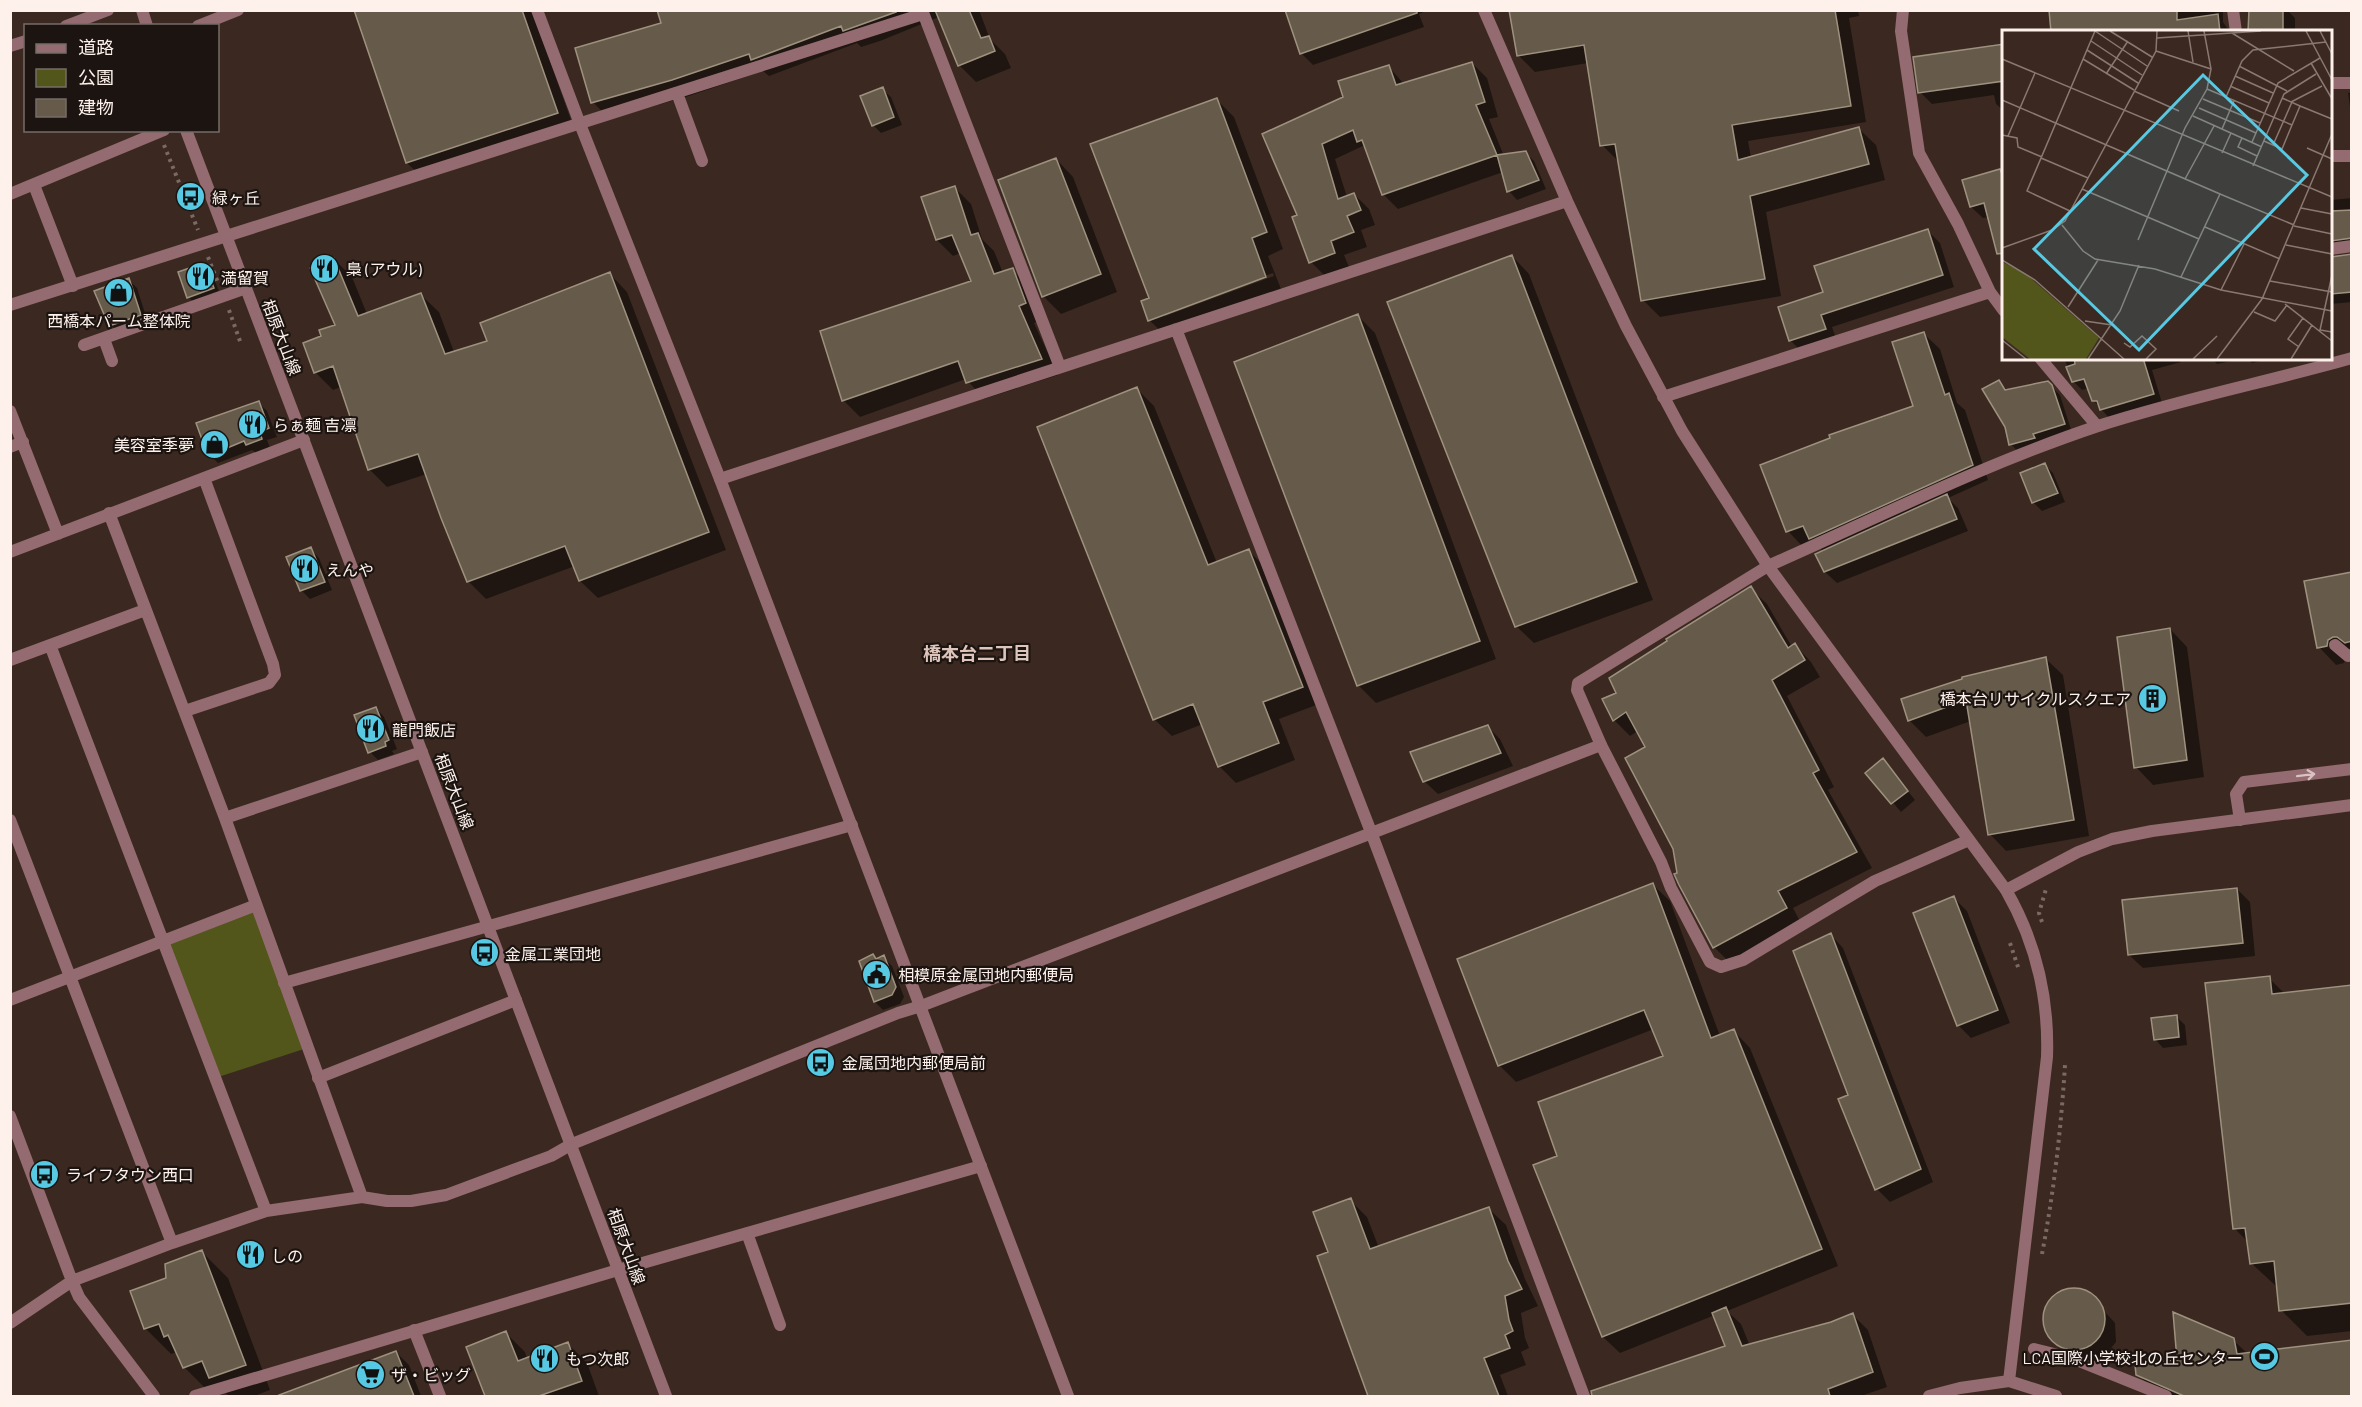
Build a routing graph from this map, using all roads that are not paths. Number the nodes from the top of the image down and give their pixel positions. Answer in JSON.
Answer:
{"nodes":[{"id":1,"x":108,"y":10,"type":"edge"},
{"id":2,"x":238,"y":10,"type":"edge"},
{"id":3,"x":537,"y":10,"type":"edge"},
{"id":4,"x":1484,"y":10,"type":"edge"},
{"id":5,"x":1903,"y":10,"type":"edge"},
{"id":6,"x":2233,"y":10,"type":"edge"},
{"id":7,"x":923,"y":12,"type":"edge"},
{"id":8,"x":71,"y":24,"type":"edge"},
{"id":9,"x":203,"y":24,"type":"edge"},
{"id":10,"x":2236,"y":30,"type":"edge"},
{"id":11,"x":2332,"y":83,"type":"edge"},
{"id":12,"x":2352,"y":83,"type":"edge"},
{"id":13,"x":677,"y":93,"type":"junction"},
{"id":14,"x":580,"y":124,"type":"junction"},
{"id":15,"x":159,"y":132,"type":"edge"},
{"id":16,"x":187,"y":132,"type":"edge"},
{"id":17,"x":2332,"y":156,"type":"edge"},
{"id":18,"x":2352,"y":156,"type":"edge"},
{"id":19,"x":702,"y":161,"type":"dead end"},
{"id":20,"x":34,"y":185,"type":"junction"},
{"id":21,"x":10,"y":194,"type":"edge"},
{"id":22,"x":1567,"y":201,"type":"junction"},
{"id":23,"x":226,"y":235,"type":"junction"},
{"id":24,"x":2352,"y":246,"type":"edge"},
{"id":25,"x":2332,"y":249,"type":"edge"},
{"id":26,"x":73,"y":286,"type":"junction"},
{"id":27,"x":246,"y":288,"type":"junction"},
{"id":28,"x":1990,"y":292,"type":"junction"},
{"id":29,"x":10,"y":305,"type":"edge"},
{"id":30,"x":2002,"y":308,"type":"edge"},
{"id":31,"x":1176,"y":329,"type":"junction"},
{"id":32,"x":104,"y":339,"type":"junction"},
{"id":33,"x":84,"y":345,"type":"dead end"},
{"id":34,"x":2352,"y":358,"type":"edge"},
{"id":35,"x":2042,"y":360,"type":"edge"},
{"id":36,"x":112,"y":361,"type":"dead end"},
{"id":37,"x":1060,"y":366,"type":"junction"},
{"id":38,"x":1663,"y":397,"type":"junction"},
{"id":39,"x":10,"y":411,"type":"edge"},
{"id":40,"x":2097,"y":426,"type":"junction"},
{"id":41,"x":304,"y":440,"type":"junction"},
{"id":42,"x":23,"y":442,"type":"junction"},
{"id":43,"x":10,"y":447,"type":"edge"},
{"id":44,"x":204,"y":478,"type":"junction"},
{"id":45,"x":720,"y":479,"type":"junction"},
{"id":46,"x":109,"y":513,"type":"junction"},
{"id":47,"x":57,"y":534,"type":"junction"},
{"id":48,"x":10,"y":552,"type":"edge"},
{"id":49,"x":1768,"y":566,"type":"junction"},
{"id":50,"x":145,"y":610,"type":"junction"},
{"id":51,"x":50,"y":645,"type":"junction"},
{"id":52,"x":2335,"y":645,"type":"dead end"},
{"id":53,"x":2352,"y":655,"type":"edge"},
{"id":54,"x":10,"y":660,"type":"edge"},
{"id":55,"x":185,"y":711,"type":"junction"},
{"id":56,"x":1601,"y":745,"type":"junction"},
{"id":57,"x":422,"y":752,"type":"junction"},
{"id":58,"x":2352,"y":769,"type":"edge"},
{"id":59,"x":2352,"y":805,"type":"edge"},
{"id":60,"x":225,"y":818,"type":"junction"},
{"id":61,"x":10,"y":820,"type":"edge"},
{"id":62,"x":2240,"y":820,"type":"junction"},
{"id":63,"x":852,"y":825,"type":"junction"},
{"id":64,"x":1371,"y":832,"type":"junction"},
{"id":65,"x":1969,"y":840,"type":"junction"},
{"id":66,"x":2006,"y":890,"type":"junction"},
{"id":67,"x":256,"y":905,"type":"junction"},
{"id":68,"x":489,"y":926,"type":"junction"},
{"id":69,"x":163,"y":942,"type":"junction"},
{"id":70,"x":70,"y":977,"type":"junction"},
{"id":71,"x":284,"y":983,"type":"junction"},
{"id":72,"x":10,"y":1000,"type":"edge"},
{"id":73,"x":516,"y":1000,"type":"junction"},
{"id":74,"x":921,"y":1006,"type":"junction"},
{"id":75,"x":318,"y":1078,"type":"junction"},
{"id":76,"x":10,"y":1116,"type":"edge"},
{"id":77,"x":572,"y":1144,"type":"junction"},
{"id":78,"x":981,"y":1166,"type":"junction"},
{"id":79,"x":362,"y":1197,"type":"junction"},
{"id":80,"x":266,"y":1211,"type":"junction"},
{"id":81,"x":747,"y":1233,"type":"junction"},
{"id":82,"x":172,"y":1243,"type":"junction"},
{"id":83,"x":618,"y":1270,"type":"junction"},
{"id":84,"x":72,"y":1281,"type":"junction"},
{"id":85,"x":10,"y":1323,"type":"edge"},
{"id":86,"x":780,"y":1325,"type":"dead end"},
{"id":87,"x":414,"y":1330,"type":"junction"},
{"id":88,"x":2034,"y":1349,"type":"dead end"},
{"id":89,"x":2009,"y":1381,"type":"junction"},
{"id":90,"x":154,"y":1396,"type":"edge"},
{"id":91,"x":195,"y":1396,"type":"edge"},
{"id":92,"x":440,"y":1396,"type":"edge"},
{"id":93,"x":666,"y":1396,"type":"edge"},
{"id":94,"x":1068,"y":1396,"type":"edge"},
{"id":95,"x":1584,"y":1396,"type":"edge"},
{"id":96,"x":1929,"y":1396,"type":"edge"},
{"id":97,"x":2056,"y":1396,"type":"edge"},
{"id":98,"x":2166,"y":1396,"type":"edge"}],
"edges":[{"from":1,"to":8,"type":"street"},
{"from":2,"to":9,"type":"street"},
{"from":3,"to":14,"type":"street"},
{"from":4,"to":22,"type":"street"},
{"from":5,"to":28,"type":"street"},
{"from":6,"to":10,"type":"street"},
{"from":7,"to":13,"type":"street"},
{"from":7,"to":37,"type":"street"},
{"from":11,"to":12,"type":"street"},
{"from":13,"to":14,"type":"street"},
{"from":13,"to":19,"type":"street"},
{"from":14,"to":23,"type":"street"},
{"from":14,"to":45,"type":"street"},
{"from":15,"to":20,"type":"street"},
{"from":16,"to":23,"type":"street","name":"相原大山線"},
{"from":17,"to":18,"type":"street"},
{"from":20,"to":21,"type":"street"},
{"from":20,"to":26,"type":"street"},
{"from":22,"to":31,"type":"street"},
{"from":22,"to":38,"type":"street"},
{"from":23,"to":26,"type":"street"},
{"from":23,"to":27,"type":"street","name":"相原大山線"},
{"from":24,"to":25,"type":"street"},
{"from":26,"to":29,"type":"street"},
{"from":27,"to":32,"type":"street"},
{"from":27,"to":41,"type":"street","name":"相原大山線"},
{"from":28,"to":30,"type":"street"},
{"from":28,"to":38,"type":"street"},
{"from":31,"to":37,"type":"street"},
{"from":31,"to":64,"type":"street"},
{"from":32,"to":33,"type":"street"},
{"from":32,"to":36,"type":"street"},
{"from":34,"to":40,"type":"street"},
{"from":35,"to":40,"type":"street"},
{"from":37,"to":45,"type":"street"},
{"from":38,"to":49,"type":"street"},
{"from":39,"to":42,"type":"street"},
{"from":40,"to":49,"type":"street"},
{"from":41,"to":44,"type":"street"},
{"from":41,"to":57,"type":"street","name":"相原大山線"},
{"from":42,"to":43,"type":"street"},
{"from":42,"to":47,"type":"street"},
{"from":44,"to":46,"type":"street"},
{"from":44,"to":55,"type":"street"},
{"from":45,"to":63,"type":"street"},
{"from":46,"to":47,"type":"street"},
{"from":46,"to":50,"type":"street"},
{"from":47,"to":48,"type":"street"},
{"from":49,"to":56,"type":"street"},
{"from":49,"to":65,"type":"street"},
{"from":50,"to":51,"type":"street"},
{"from":50,"to":55,"type":"street"},
{"from":51,"to":54,"type":"street"},
{"from":51,"to":69,"type":"street"},
{"from":52,"to":53,"type":"street"},
{"from":55,"to":60,"type":"street"},
{"from":56,"to":64,"type":"street"},
{"from":56,"to":65,"type":"street"},
{"from":57,"to":60,"type":"street"},
{"from":57,"to":68,"type":"street","name":"相原大山線"},
{"from":62,"to":58,"type":"street","one_way":true},
{"from":59,"to":62,"type":"street"},
{"from":60,"to":67,"type":"street"},
{"from":61,"to":70,"type":"street"},
{"from":62,"to":66,"type":"street"},
{"from":63,"to":68,"type":"street"},
{"from":63,"to":74,"type":"street"},
{"from":64,"to":74,"type":"street"},
{"from":64,"to":95,"type":"street"},
{"from":65,"to":66,"type":"street"},
{"from":66,"to":89,"type":"street"},
{"from":67,"to":69,"type":"street"},
{"from":67,"to":71,"type":"street"},
{"from":68,"to":71,"type":"street"},
{"from":68,"to":73,"type":"street","name":"相原大山線"},
{"from":69,"to":70,"type":"street"},
{"from":69,"to":80,"type":"street"},
{"from":70,"to":72,"type":"street"},
{"from":70,"to":82,"type":"street"},
{"from":71,"to":75,"type":"street"},
{"from":73,"to":75,"type":"street"},
{"from":73,"to":77,"type":"street","name":"相原大山線"},
{"from":74,"to":77,"type":"street"},
{"from":74,"to":78,"type":"street"},
{"from":75,"to":79,"type":"street"},
{"from":76,"to":84,"type":"street"},
{"from":77,"to":79,"type":"street"},
{"from":77,"to":83,"type":"street","name":"相原大山線"},
{"from":78,"to":81,"type":"street"},
{"from":78,"to":94,"type":"street"},
{"from":79,"to":80,"type":"street"},
{"from":80,"to":82,"type":"street"},
{"from":81,"to":83,"type":"street"},
{"from":81,"to":86,"type":"street"},
{"from":82,"to":84,"type":"street"},
{"from":83,"to":87,"type":"street"},
{"from":83,"to":93,"type":"street","name":"相原大山線"},
{"from":84,"to":85,"type":"street"},
{"from":84,"to":90,"type":"street"},
{"from":87,"to":91,"type":"street"},
{"from":87,"to":92,"type":"street"},
{"from":88,"to":98,"type":"street"},
{"from":89,"to":96,"type":"street"},
{"from":89,"to":97,"type":"street"}]}
